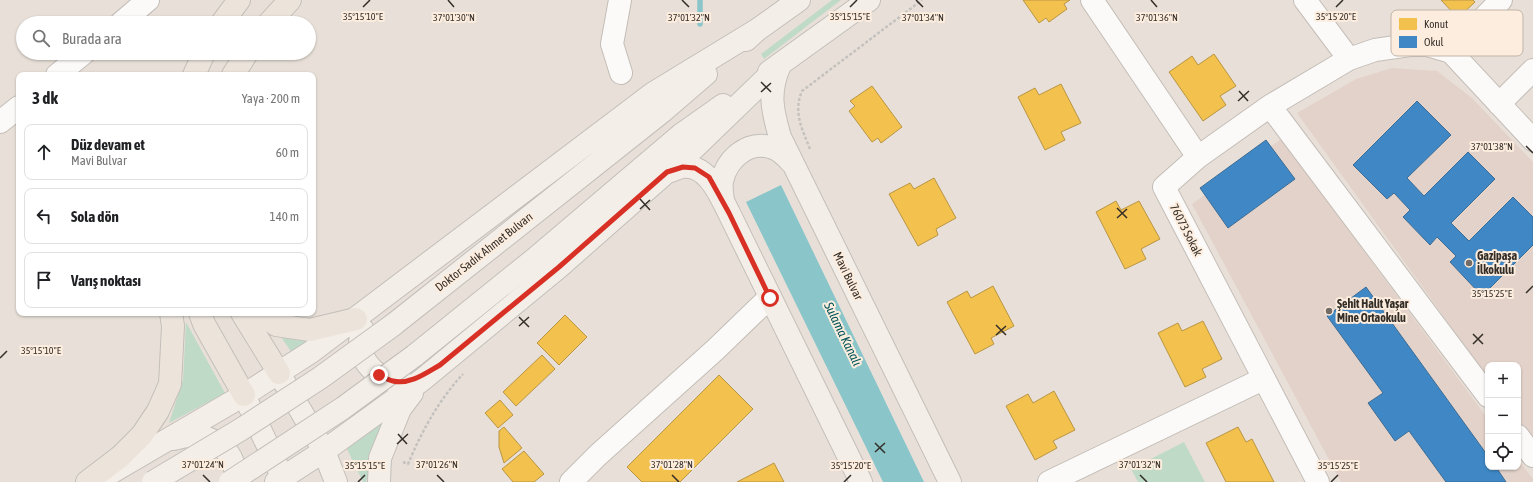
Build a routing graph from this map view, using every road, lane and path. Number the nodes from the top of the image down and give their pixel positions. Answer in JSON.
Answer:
{"nodes":[{"id":1,"x":148,"y":0,"type":"edge"},
{"id":2,"x":239,"y":0,"type":"edge"},
{"id":3,"x":290,"y":0,"type":"edge"},
{"id":4,"x":620,"y":0,"type":"edge"},
{"id":5,"x":800,"y":0,"type":"edge"},
{"id":6,"x":869,"y":0,"type":"edge"},
{"id":7,"x":922,"y":0,"type":"edge"},
{"id":8,"x":1092,"y":0,"type":"edge"},
{"id":9,"x":1305,"y":0,"type":"edge"},
{"id":10,"x":1501,"y":0,"type":"edge"},
{"id":11,"x":1491,"y":10,"type":"edge"},
{"id":12,"x":129,"y":16,"type":"edge"},
{"id":13,"x":227,"y":16,"type":"edge"},
{"id":14,"x":275,"y":16,"type":"edge"},
{"id":15,"x":757,"y":30,"type":"junction"},
{"id":16,"x":1391,"y":48,"type":"edge"},
{"id":17,"x":1455,"y":56,"type":"edge"},
{"id":18,"x":1349,"y":59,"type":"junction"},
{"id":19,"x":76,"y":60,"type":"edge"},
{"id":20,"x":201,"y":60,"type":"edge"},
{"id":21,"x":243,"y":60,"type":"edge"},
{"id":22,"x":781,"y":64,"type":"junction"},
{"id":23,"x":1533,"y":70,"type":"edge"},
{"id":24,"x":62,"y":72,"type":"edge"},
{"id":25,"x":195,"y":72,"type":"edge"},
{"id":26,"x":235,"y":72,"type":"edge"},
{"id":27,"x":622,"y":73,"type":"dead end"},
{"id":28,"x":1499,"y":104,"type":"junction"},
{"id":29,"x":1270,"y":106,"type":"junction"},
{"id":30,"x":16,"y":109,"type":"edge"},
{"id":31,"x":0,"y":122,"type":"edge"},
{"id":32,"x":1533,"y":140,"type":"edge"},
{"id":33,"x":812,"y":153,"type":"dead end"},
{"id":34,"x":1198,"y":157,"type":"junction"},
{"id":35,"x":793,"y":164,"type":"junction"},
{"id":36,"x":667,"y":172,"type":"junction"},
{"id":37,"x":723,"y":200,"type":"junction"},
{"id":38,"x":770,"y":298,"type":"junction"},
{"id":39,"x":380,"y":302,"type":"junction"},
{"id":40,"x":171,"y":316,"type":"edge"},
{"id":41,"x":201,"y":316,"type":"edge"},
{"id":42,"x":244,"y":316,"type":"edge"},
{"id":43,"x":265,"y":316,"type":"edge"},
{"id":44,"x":356,"y":320,"type":"junction"},
{"id":45,"x":440,"y":365,"type":"junction"},
{"id":46,"x":279,"y":373,"type":"junction"},
{"id":47,"x":1263,"y":379,"type":"junction"},
{"id":48,"x":422,"y":380,"type":"junction"},
{"id":49,"x":1485,"y":392,"type":"edge"},
{"id":50,"x":244,"y":395,"type":"junction"},
{"id":51,"x":1521,"y":440,"type":"edge"},
{"id":52,"x":165,"y":442,"type":"junction"},
{"id":53,"x":324,"y":451,"type":"junction"},
{"id":54,"x":1533,"y":456,"type":"edge"},
{"id":55,"x":281,"y":480,"type":"edge"},
{"id":56,"x":87,"y":482,"type":"edge"},
{"id":57,"x":95,"y":482,"type":"edge"},
{"id":58,"x":153,"y":482,"type":"edge"},
{"id":59,"x":230,"y":482,"type":"edge"},
{"id":60,"x":237,"y":482,"type":"edge"},
{"id":61,"x":336,"y":482,"type":"edge"},
{"id":62,"x":379,"y":482,"type":"edge"},
{"id":63,"x":571,"y":482,"type":"edge"},
{"id":64,"x":861,"y":482,"type":"edge"},
{"id":65,"x":950,"y":482,"type":"edge"},
{"id":66,"x":1049,"y":482,"type":"edge"},
{"id":67,"x":1318,"y":482,"type":"edge"}],
"edges":[{"from":1,"to":12,"type":"street"},
{"from":2,"to":13,"type":"highway"},
{"from":3,"to":14,"type":"highway"},
{"from":4,"to":27,"type":"street"},
{"from":5,"to":15,"type":"main road","name":"Doktor Sadık Ahmet Bulvarı"},
{"from":6,"to":22,"type":"main road"},
{"from":7,"to":33,"type":"path"},
{"from":8,"to":34,"type":"street"},
{"from":9,"to":18,"type":"street"},
{"from":10,"to":11,"type":"street"},
{"from":15,"to":39,"type":"main road"},
{"from":15,"to":58,"type":"main road","name":"Doktor Sadık Ahmet Bulvarı","bridge":true},
{"from":16,"to":18,"type":"street"},
{"from":17,"to":28,"type":"street"},
{"from":18,"to":29,"type":"street"},
{"from":19,"to":24,"type":"street"},
{"from":20,"to":25,"type":"highway"},
{"from":21,"to":26,"type":"highway"},
{"from":22,"to":35,"type":"main road","name":"Mavi Bulvar"},
{"from":22,"to":36,"type":"main road"},
{"from":22,"to":59,"type":"main road","bridge":true},
{"from":23,"to":28,"type":"street"},
{"from":28,"to":32,"type":"street"},
{"from":29,"to":34,"type":"street"},
{"from":29,"to":49,"type":"street"},
{"from":30,"to":31,"type":"street"},
{"from":34,"to":47,"type":"street","name":"76073 Sokak"},
{"from":35,"to":37,"type":"main road"},
{"from":35,"to":65,"type":"main road","name":"Mavi Bulvar"},
{"from":36,"to":37,"type":"main road"},
{"from":36,"to":45,"type":"main road"},
{"from":37,"to":38,"type":"main road"},
{"from":38,"to":63,"type":"street"},
{"from":38,"to":64,"type":"main road"},
{"from":39,"to":44,"type":"main road"},
{"from":39,"to":45,"type":"main road"},
{"from":40,"to":56,"type":"highway"},
{"from":41,"to":50,"type":"highway"},
{"from":42,"to":46,"type":"highway"},
{"from":43,"to":44,"type":"highway"},
{"from":44,"to":46,"type":"main road"},
{"from":45,"to":48,"type":"main road"},
{"from":46,"to":50,"type":"main road"},
{"from":46,"to":53,"type":"main road"},
{"from":47,"to":66,"type":"street"},
{"from":47,"to":67,"type":"street","name":"76073 Sokak"},
{"from":48,"to":53,"type":"main road"},
{"from":48,"to":62,"type":"main road"},
{"from":50,"to":52,"type":"main road"},
{"from":50,"to":55,"type":"main road"},
{"from":51,"to":54,"type":"street"},
{"from":52,"to":57,"type":"main road"},
{"from":52,"to":60,"type":"main road"},
{"from":53,"to":55,"type":"main road"},
{"from":53,"to":61,"type":"main road"}]}
